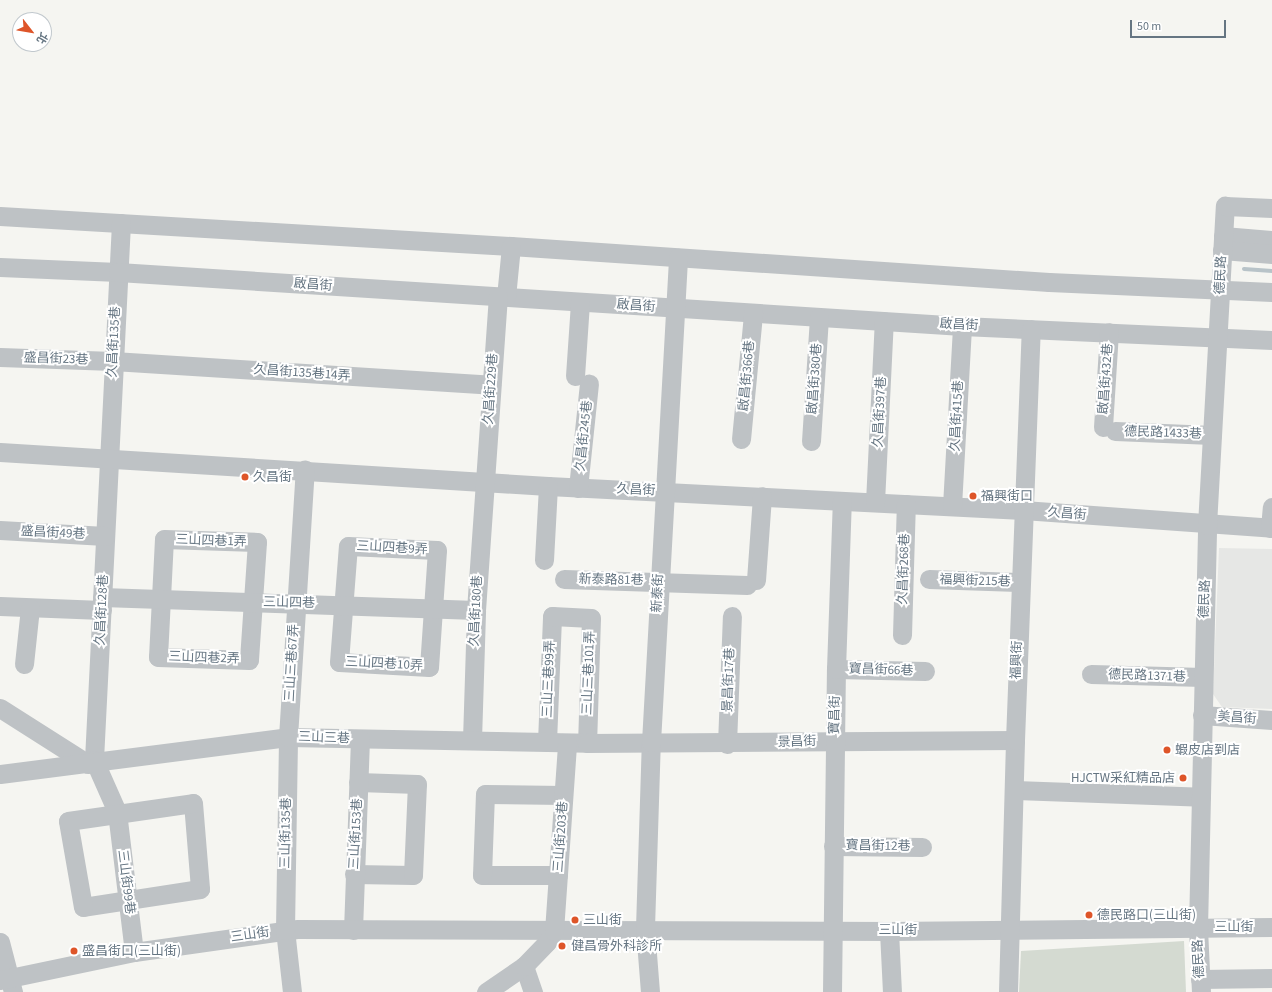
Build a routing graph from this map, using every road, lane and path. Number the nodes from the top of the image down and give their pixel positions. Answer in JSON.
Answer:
{"nodes":[{"id":1,"x":1272,"y":208,"type":"edge"},
{"id":2,"x":1225,"y":211,"type":"junction"},
{"id":3,"x":0,"y":216,"type":"edge"},
{"id":4,"x":1272,"y":220,"type":"edge"},
{"id":5,"x":121,"y":223,"type":"junction"},
{"id":6,"x":1272,"y":240,"type":"edge"},
{"id":7,"x":1222,"y":243,"type":"junction"},
{"id":8,"x":511,"y":246,"type":"junction"},
{"id":9,"x":1272,"y":254,"type":"edge"},
{"id":10,"x":678,"y":258,"type":"junction"},
{"id":11,"x":0,"y":267,"type":"edge"},
{"id":12,"x":118,"y":272,"type":"junction"},
{"id":13,"x":1220,"y":288,"type":"junction"},
{"id":14,"x":1272,"y":292,"type":"edge"},
{"id":15,"x":502,"y":297,"type":"junction"},
{"id":16,"x":580,"y":302,"type":"junction"},
{"id":17,"x":675,"y":308,"type":"junction"},
{"id":18,"x":753,"y":314,"type":"junction"},
{"id":19,"x":819,"y":317,"type":"junction"},
{"id":20,"x":884,"y":321,"type":"junction"},
{"id":21,"x":962,"y":326,"type":"junction"},
{"id":22,"x":1031,"y":329,"type":"junction"},
{"id":23,"x":1109,"y":332,"type":"junction"},
{"id":24,"x":1217,"y":337,"type":"junction"},
{"id":25,"x":1272,"y":340,"type":"edge"},
{"id":26,"x":0,"y":357,"type":"edge"},
{"id":27,"x":113,"y":361,"type":"junction"},
{"id":28,"x":491,"y":385,"type":"junction"},
{"id":29,"x":1109,"y":429,"type":"joint"},
{"id":30,"x":1212,"y":434,"type":"junction"},
{"id":31,"x":741,"y":439,"type":"dead end"},
{"id":32,"x":810,"y":441,"type":"dead end"},
{"id":33,"x":0,"y":452,"type":"edge"},
{"id":34,"x":109,"y":460,"type":"junction"},
{"id":35,"x":305,"y":470,"type":"junction"},
{"id":36,"x":484,"y":482,"type":"junction"},
{"id":37,"x":548,"y":486,"type":"junction"},
{"id":38,"x":578,"y":488,"type":"junction"},
{"id":39,"x":664,"y":492,"type":"junction"},
{"id":40,"x":762,"y":496,"type":"junction"},
{"id":41,"x":842,"y":501,"type":"junction"},
{"id":42,"x":876,"y":502,"type":"junction"},
{"id":43,"x":906,"y":504,"type":"junction"},
{"id":44,"x":952,"y":506,"type":"junction"},
{"id":45,"x":1272,"y":507,"type":"edge"},
{"id":46,"x":1023,"y":510,"type":"junction"},
{"id":47,"x":1207,"y":525,"type":"junction"},
{"id":48,"x":1271,"y":528,"type":"edge"},
{"id":49,"x":0,"y":530,"type":"edge"},
{"id":50,"x":105,"y":536,"type":"junction"},
{"id":51,"x":544,"y":560,"type":"dead end"},
{"id":52,"x":564,"y":579,"type":"dead end"},
{"id":53,"x":929,"y":579,"type":"dead end"},
{"id":54,"x":658,"y":581,"type":"junction"},
{"id":55,"x":1020,"y":582,"type":"junction"},
{"id":56,"x":161,"y":599,"type":"junction"},
{"id":57,"x":253,"y":603,"type":"junction"},
{"id":58,"x":296,"y":603,"type":"junction"},
{"id":59,"x":102,"y":604,"type":"junction"},
{"id":60,"x":343,"y":604,"type":"junction"},
{"id":61,"x":0,"y":606,"type":"edge"},
{"id":62,"x":30,"y":608,"type":"junction"},
{"id":63,"x":434,"y":608,"type":"junction"},
{"id":64,"x":476,"y":610,"type":"junction"},
{"id":65,"x":552,"y":616,"type":"joint"},
{"id":66,"x":732,"y":616,"type":"dead end"},
{"id":67,"x":902,"y":634,"type":"dead end"},
{"id":68,"x":24,"y":664,"type":"dead end"},
{"id":69,"x":836,"y":668,"type":"junction"},
{"id":70,"x":925,"y":671,"type":"dead end"},
{"id":71,"x":1091,"y":674,"type":"dead end"},
{"id":72,"x":1203,"y":677,"type":"junction"},
{"id":73,"x":0,"y":708,"type":"edge"},
{"id":74,"x":1202,"y":715,"type":"junction"},
{"id":75,"x":1272,"y":720,"type":"edge"},
{"id":76,"x":288,"y":737,"type":"junction"},
{"id":77,"x":360,"y":739,"type":"junction"},
{"id":78,"x":472,"y":740,"type":"junction"},
{"id":79,"x":835,"y":740,"type":"junction"},
{"id":80,"x":1015,"y":740,"type":"junction"},
{"id":81,"x":547,"y":742,"type":"junction"},
{"id":82,"x":651,"y":742,"type":"junction"},
{"id":83,"x":567,"y":743,"type":"junction"},
{"id":84,"x":587,"y":744,"type":"junction"},
{"id":85,"x":727,"y":744,"type":"junction"},
{"id":86,"x":91,"y":762,"type":"junction"},
{"id":87,"x":0,"y":774,"type":"edge"},
{"id":88,"x":358,"y":782,"type":"junction"},
{"id":89,"x":1014,"y":790,"type":"junction"},
{"id":90,"x":563,"y":795,"type":"junction"},
{"id":91,"x":1201,"y":796,"type":"junction"},
{"id":92,"x":117,"y":812,"type":"junction"},
{"id":93,"x":833,"y":846,"type":"junction"},
{"id":94,"x":922,"y":847,"type":"dead end"},
{"id":95,"x":354,"y":874,"type":"junction"},
{"id":96,"x":558,"y":875,"type":"junction"},
{"id":97,"x":128,"y":900,"type":"junction"},
{"id":98,"x":1272,"y":927,"type":"edge"},
{"id":99,"x":646,"y":928,"type":"junction"},
{"id":100,"x":1198,"y":928,"type":"junction"},
{"id":101,"x":1010,"y":929,"type":"junction"},
{"id":102,"x":284,"y":930,"type":"junction"},
{"id":103,"x":353,"y":930,"type":"junction"},
{"id":104,"x":831,"y":930,"type":"junction"},
{"id":105,"x":554,"y":931,"type":"junction"},
{"id":106,"x":889,"y":931,"type":"junction"},
{"id":107,"x":0,"y":942,"type":"edge"},
{"id":108,"x":134,"y":952,"type":"junction"},
{"id":109,"x":524,"y":966,"type":"junction"},
{"id":110,"x":1272,"y":978,"type":"edge"},
{"id":111,"x":7,"y":983,"type":"edge"},
{"id":112,"x":1201,"y":986,"type":"edge"},
{"id":113,"x":292,"y":992,"type":"edge"},
{"id":114,"x":486,"y":992,"type":"edge"},
{"id":115,"x":533,"y":992,"type":"edge"},
{"id":116,"x":650,"y":992,"type":"edge"},
{"id":117,"x":832,"y":992,"type":"edge"},
{"id":118,"x":892,"y":992,"type":"edge"},
{"id":119,"x":1008,"y":992,"type":"edge"}],
"edges":[{"from":1,"to":2,"type":"street"},
{"from":2,"to":4,"type":"street"},
{"from":2,"to":7,"type":"street","name":"德民路"},
{"from":3,"to":5,"type":"street"},
{"from":5,"to":8,"type":"street"},
{"from":5,"to":12,"type":"street","name":"久昌街135巷"},
{"from":6,"to":7,"type":"street"},
{"from":7,"to":9,"type":"street"},
{"from":7,"to":13,"type":"street","name":"德民路"},
{"from":8,"to":10,"type":"street"},
{"from":8,"to":15,"type":"street","name":"久昌街229巷"},
{"from":10,"to":13,"type":"street"},
{"from":10,"to":17,"type":"street","name":"新泰街"},
{"from":11,"to":12,"type":"street","name":"啟昌街"},
{"from":12,"to":15,"type":"street","name":"啟昌街"},
{"from":12,"to":27,"type":"street","name":"久昌街135巷"},
{"from":13,"to":14,"type":"street"},
{"from":13,"to":24,"type":"street","name":"德民路"},
{"from":15,"to":16,"type":"street","name":"啟昌街"},
{"from":15,"to":28,"type":"street","name":"久昌街229巷"},
{"from":16,"to":17,"type":"street","name":"啟昌街"},
{"from":16,"to":38,"type":"street","name":"久昌街245巷"},
{"from":17,"to":18,"type":"street","name":"啟昌街"},
{"from":17,"to":39,"type":"street","name":"新泰街"},
{"from":18,"to":19,"type":"street","name":"啟昌街"},
{"from":18,"to":31,"type":"street","name":"啟昌街366巷"},
{"from":19,"to":20,"type":"street","name":"啟昌街"},
{"from":19,"to":32,"type":"street","name":"啟昌街380巷"},
{"from":20,"to":21,"type":"street","name":"啟昌街"},
{"from":20,"to":42,"type":"street","name":"久昌街397巷"},
{"from":21,"to":22,"type":"street","name":"啟昌街"},
{"from":21,"to":44,"type":"street","name":"久昌街415巷"},
{"from":22,"to":23,"type":"street","name":"啟昌街"},
{"from":22,"to":46,"type":"street","name":"福興街"},
{"from":23,"to":24,"type":"street","name":"啟昌街"},
{"from":23,"to":29,"type":"street","name":"啟昌街432巷"},
{"from":24,"to":25,"type":"street","name":"啟昌街"},
{"from":24,"to":30,"type":"street","name":"德民路"},
{"from":26,"to":27,"type":"street","name":"盛昌街23巷"},
{"from":27,"to":28,"type":"street","name":"久昌街135巷14弄"},
{"from":27,"to":34,"type":"street","name":"久昌街135巷"},
{"from":28,"to":36,"type":"street","name":"久昌街229巷"},
{"from":29,"to":30,"type":"street","name":"德民路1433巷"},
{"from":30,"to":47,"type":"street","name":"德民路"},
{"from":33,"to":34,"type":"street","name":"久昌街"},
{"from":34,"to":35,"type":"street","name":"久昌街"},
{"from":34,"to":50,"type":"street","name":"久昌街128巷"},
{"from":35,"to":36,"type":"street","name":"久昌街"},
{"from":35,"to":58,"type":"street","name":"三山三巷67弄"},
{"from":36,"to":37,"type":"street","name":"久昌街"},
{"from":36,"to":64,"type":"street","name":"久昌街180巷"},
{"from":37,"to":38,"type":"street","name":"久昌街"},
{"from":37,"to":51,"type":"street"},
{"from":38,"to":39,"type":"street","name":"久昌街"},
{"from":39,"to":40,"type":"street","name":"久昌街"},
{"from":39,"to":54,"type":"street","name":"新泰街"},
{"from":40,"to":41,"type":"street","name":"久昌街"},
{"from":40,"to":54,"type":"street","name":"新泰路81巷"},
{"from":41,"to":42,"type":"street","name":"久昌街"},
{"from":41,"to":69,"type":"street","name":"寶昌街"},
{"from":42,"to":43,"type":"street","name":"久昌街"},
{"from":43,"to":44,"type":"street","name":"久昌街"},
{"from":43,"to":67,"type":"street","name":"久昌街268巷"},
{"from":44,"to":46,"type":"street","name":"久昌街"},
{"from":45,"to":48,"type":"street"},
{"from":46,"to":47,"type":"street","name":"久昌街"},
{"from":46,"to":55,"type":"street","name":"福興街"},
{"from":47,"to":48,"type":"street","name":"久昌街"},
{"from":47,"to":72,"type":"street","name":"德民路"},
{"from":49,"to":50,"type":"street","name":"盛昌街49巷"},
{"from":50,"to":59,"type":"street","name":"久昌街128巷"},
{"from":52,"to":54,"type":"street","name":"新泰路81巷"},
{"from":53,"to":55,"type":"street","name":"福興街215巷"},
{"from":54,"to":82,"type":"street","name":"新泰街"},
{"from":55,"to":80,"type":"street","name":"福興街"},
{"from":56,"to":57,"type":"street","name":"三山四巷"},
{"from":56,"to":57,"type":"street","name":"三山四巷2弄"},
{"from":56,"to":57,"type":"street","name":"三山四巷1弄"},
{"from":56,"to":59,"type":"street","name":"三山四巷"},
{"from":57,"to":58,"type":"street","name":"三山四巷"},
{"from":58,"to":60,"type":"street","name":"三山四巷"},
{"from":58,"to":76,"type":"street","name":"三山三巷67弄"},
{"from":59,"to":62,"type":"street","name":"三山四巷"},
{"from":59,"to":86,"type":"street","name":"久昌街128巷"},
{"from":60,"to":63,"type":"street","name":"三山四巷"},
{"from":60,"to":63,"type":"street","name":"三山四巷9弄"},
{"from":60,"to":63,"type":"street","name":"三山四巷10弄"},
{"from":61,"to":62,"type":"street","name":"三山四巷"},
{"from":62,"to":68,"type":"street"},
{"from":63,"to":64,"type":"street","name":"三山四巷"},
{"from":64,"to":78,"type":"street","name":"久昌街180巷"},
{"from":65,"to":81,"type":"street","name":"三山三巷99弄"},
{"from":65,"to":84,"type":"street","name":"三山三巷101弄"},
{"from":66,"to":85,"type":"street","name":"景昌街17巷"},
{"from":69,"to":70,"type":"street","name":"寶昌街66巷"},
{"from":69,"to":79,"type":"street","name":"寶昌街"},
{"from":71,"to":72,"type":"street","name":"德民路1371巷"},
{"from":72,"to":74,"type":"street","name":"德民路"},
{"from":73,"to":86,"type":"street"},
{"from":74,"to":75,"type":"street","name":"美昌街"},
{"from":74,"to":91,"type":"street","name":"德民路"},
{"from":76,"to":77,"type":"street","name":"三山三巷"},
{"from":76,"to":86,"type":"street","name":"三山三巷"},
{"from":76,"to":102,"type":"street","name":"三山街135巷"},
{"from":77,"to":78,"type":"street","name":"三山三巷"},
{"from":77,"to":88,"type":"street","name":"三山街153巷"},
{"from":78,"to":81,"type":"street","name":"三山三巷"},
{"from":79,"to":80,"type":"street","name":"景昌街"},
{"from":79,"to":85,"type":"street","name":"景昌街"},
{"from":79,"to":93,"type":"street","name":"寶昌街"},
{"from":80,"to":89,"type":"street","name":"福興街"},
{"from":81,"to":83,"type":"street","name":"三山三巷"},
{"from":82,"to":84,"type":"street","name":"三山三巷"},
{"from":82,"to":85,"type":"street","name":"景昌街"},
{"from":82,"to":99,"type":"street","name":"新泰街"},
{"from":83,"to":84,"type":"street","name":"三山三巷"},
{"from":83,"to":90,"type":"street","name":"三山街203巷"},
{"from":86,"to":87,"type":"street","name":"三山三巷"},
{"from":86,"to":92,"type":"street","name":"三山街99巷"},
{"from":88,"to":95,"type":"street","name":"三山街153巷"},
{"from":88,"to":95,"type":"street"},
{"from":89,"to":91,"type":"street"},
{"from":89,"to":101,"type":"street","name":"福興街"},
{"from":90,"to":96,"type":"street","name":"三山街203巷"},
{"from":90,"to":96,"type":"street"},
{"from":91,"to":100,"type":"street","name":"德民路"},
{"from":92,"to":97,"type":"street","name":"三山街99巷"},
{"from":92,"to":97,"type":"street"},
{"from":92,"to":97,"type":"street"},
{"from":93,"to":94,"type":"street","name":"寶昌街12巷"},
{"from":93,"to":104,"type":"street","name":"寶昌街"},
{"from":95,"to":103,"type":"street","name":"三山街153巷"},
{"from":96,"to":105,"type":"street","name":"三山街203巷"},
{"from":97,"to":108,"type":"street","name":"三山街99巷"},
{"from":98,"to":100,"type":"street","name":"三山街"},
{"from":99,"to":104,"type":"street","name":"三山街"},
{"from":99,"to":105,"type":"street","name":"三山街"},
{"from":99,"to":116,"type":"street","name":"新泰街"},
{"from":100,"to":101,"type":"street","name":"三山街"},
{"from":100,"to":112,"type":"street","name":"德民路"},
{"from":101,"to":106,"type":"street","name":"三山街"},
{"from":101,"to":119,"type":"street","name":"福興街"},
{"from":102,"to":103,"type":"street","name":"三山街"},
{"from":102,"to":108,"type":"street","name":"三山街"},
{"from":102,"to":113,"type":"street","name":"三山街135巷"},
{"from":103,"to":105,"type":"street","name":"三山街"},
{"from":104,"to":106,"type":"street","name":"三山街"},
{"from":104,"to":117,"type":"street","name":"寶昌街"},
{"from":105,"to":109,"type":"street"},
{"from":106,"to":118,"type":"street"},
{"from":107,"to":111,"type":"street"},
{"from":108,"to":111,"type":"street","name":"三山街"},
{"from":109,"to":114,"type":"street"},
{"from":109,"to":115,"type":"street"},
{"from":110,"to":112,"type":"street"}]}
